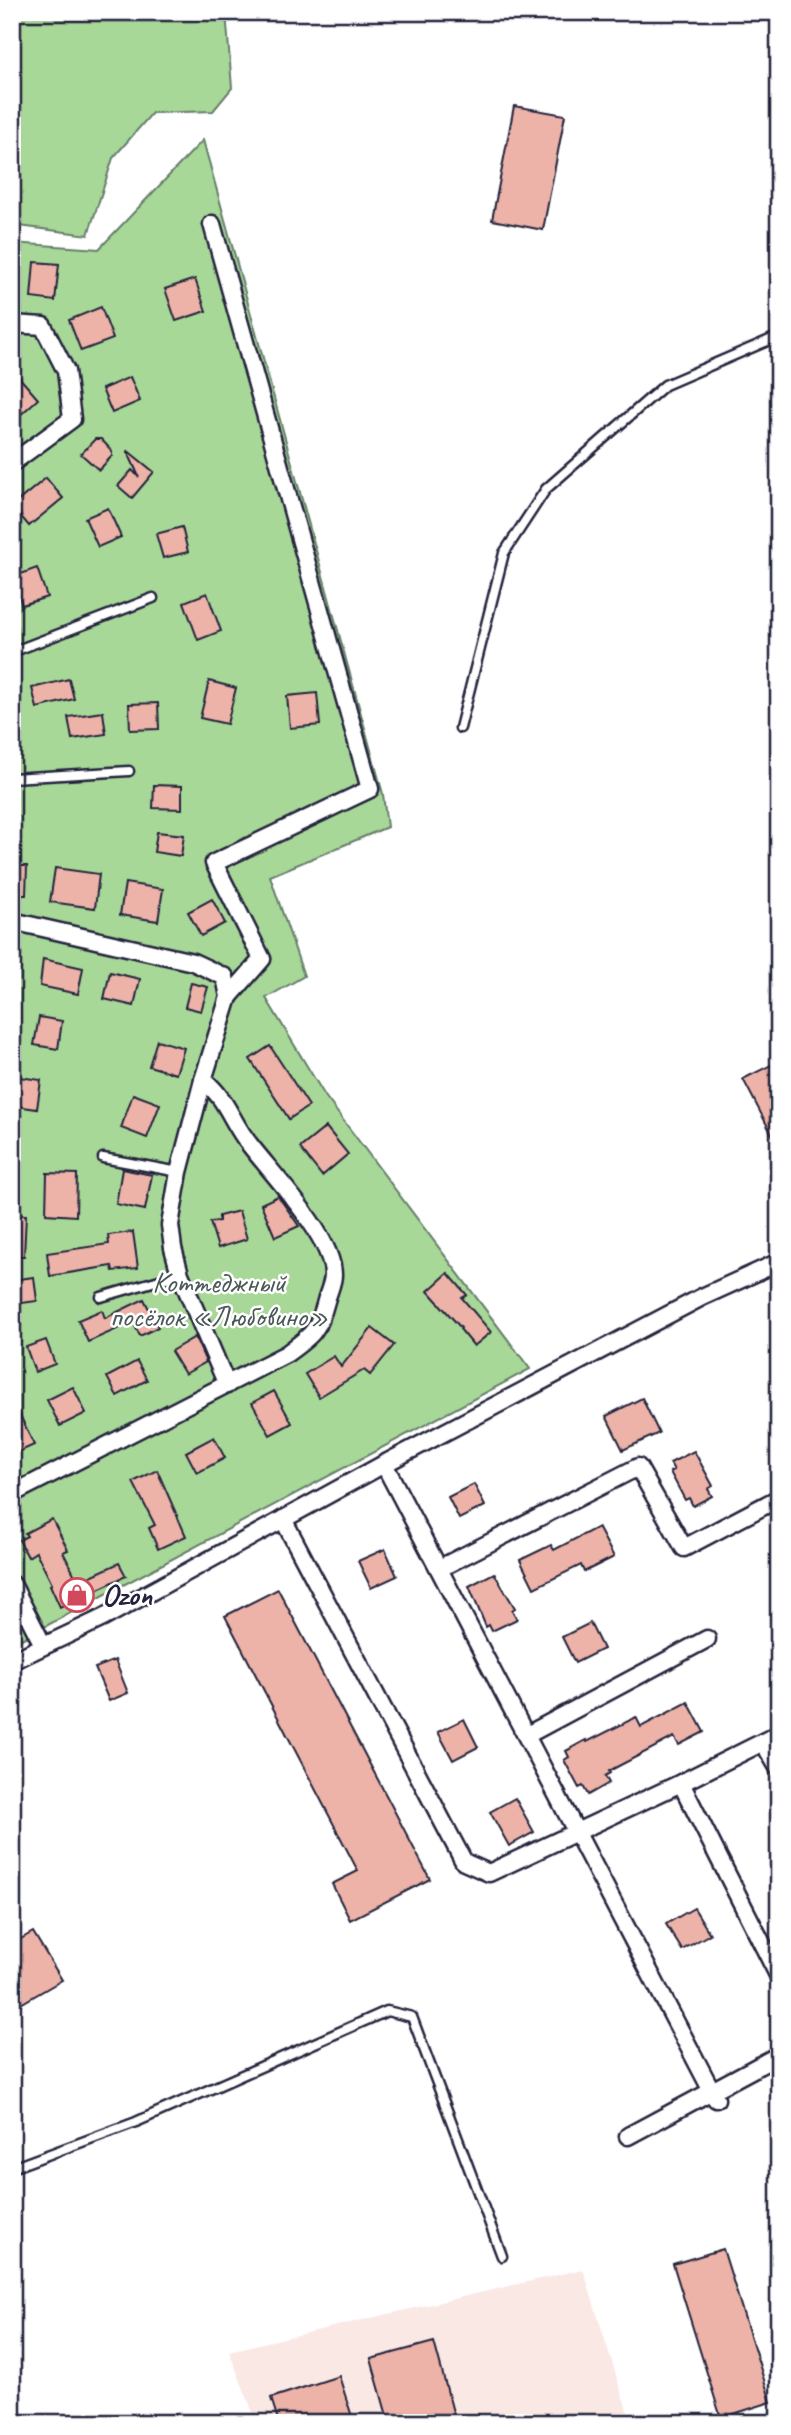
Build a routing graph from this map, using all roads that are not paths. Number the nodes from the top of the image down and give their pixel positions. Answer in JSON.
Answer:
{"nodes":[{"id":1,"x":212,"y":223,"type":"dead end"},
{"id":2,"x":12,"y":324,"type":"edge"},
{"id":3,"x":779,"y":336,"type":"edge"},
{"id":4,"x":12,"y":463,"type":"edge"},
{"id":5,"x":153,"y":598,"type":"dead end"},
{"id":6,"x":12,"y":652,"type":"edge"},
{"id":7,"x":460,"y":728,"type":"dead end"},
{"id":8,"x":129,"y":771,"type":"dead end"},
{"id":9,"x":12,"y":778,"type":"edge"},
{"id":10,"x":12,"y":921,"type":"edge"},
{"id":11,"x":229,"y":997,"type":"junction"},
{"id":12,"x":203,"y":1080,"type":"junction"},
{"id":13,"x":103,"y":1158,"type":"dead end"},
{"id":14,"x":179,"y":1172,"type":"junction"},
{"id":15,"x":779,"y":1262,"type":"edge"},
{"id":16,"x":180,"y":1274,"type":"junction"},
{"id":17,"x":102,"y":1297,"type":"dead end"},
{"id":18,"x":227,"y":1385,"type":"junction"},
{"id":19,"x":384,"y":1464,"type":"junction"},
{"id":20,"x":12,"y":1494,"type":"edge"},
{"id":21,"x":779,"y":1498,"type":"edge"},
{"id":22,"x":283,"y":1519,"type":"junction"},
{"id":23,"x":440,"y":1568,"type":"junction"},
{"id":24,"x":12,"y":1584,"type":"edge"},
{"id":25,"x":707,"y":1639,"type":"dead end"},
{"id":26,"x":43,"y":1645,"type":"junction"},
{"id":27,"x":12,"y":1661,"type":"edge"},
{"id":28,"x":779,"y":1734,"type":"edge"},
{"id":29,"x":527,"y":1735,"type":"junction"},
{"id":30,"x":763,"y":1742,"type":"junction"},
{"id":31,"x":779,"y":1769,"type":"edge"},
{"id":32,"x":681,"y":1783,"type":"junction"},
{"id":33,"x":578,"y":1832,"type":"junction"},
{"id":34,"x":779,"y":1977,"type":"edge"},
{"id":35,"x":779,"y":2055,"type":"edge"},
{"id":36,"x":713,"y":2095,"type":"junction"},
{"id":37,"x":628,"y":2136,"type":"dead end"},
{"id":38,"x":12,"y":2168,"type":"edge"},
{"id":39,"x":502,"y":2256,"type":"dead end"}],
"edges":[{"from":1,"to":11,"type":"street"},
{"from":2,"to":4,"type":"street"},
{"from":3,"to":7,"type":"lane"},
{"from":5,"to":6,"type":"lane"},
{"from":8,"to":9,"type":"lane"},
{"from":10,"to":11,"type":"street"},
{"from":11,"to":12,"type":"street"},
{"from":12,"to":14,"type":"street"},
{"from":12,"to":18,"type":"street"},
{"from":13,"to":14,"type":"lane"},
{"from":14,"to":16,"type":"street"},
{"from":15,"to":19,"type":"street"},
{"from":16,"to":17,"type":"lane"},
{"from":16,"to":18,"type":"street"},
{"from":18,"to":20,"type":"street"},
{"from":19,"to":22,"type":"street"},
{"from":19,"to":23,"type":"street"},
{"from":21,"to":23,"type":"street"},
{"from":22,"to":26,"type":"street"},
{"from":22,"to":33,"type":"street"},
{"from":23,"to":29,"type":"street"},
{"from":24,"to":26,"type":"street"},
{"from":25,"to":29,"type":"street"},
{"from":26,"to":27,"type":"street"},
{"from":28,"to":30,"type":"street"},
{"from":29,"to":33,"type":"street"},
{"from":30,"to":31,"type":"street"},
{"from":30,"to":32,"type":"street"},
{"from":32,"to":33,"type":"street"},
{"from":32,"to":34,"type":"street"},
{"from":33,"to":36,"type":"street"},
{"from":35,"to":36,"type":"street"},
{"from":36,"to":37,"type":"street"},
{"from":38,"to":39,"type":"lane"}]}
